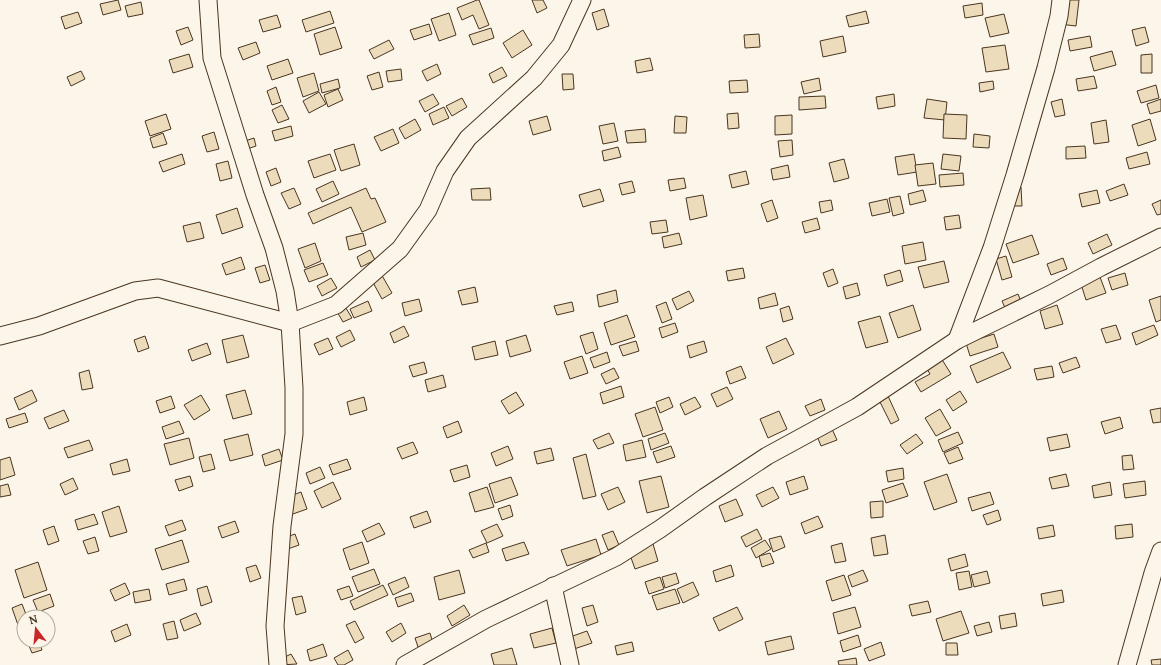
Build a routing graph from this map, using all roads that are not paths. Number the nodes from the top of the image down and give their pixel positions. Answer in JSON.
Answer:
{"nodes":[{"id":1,"x":208,"y":0,"type":"edge"},
{"id":2,"x":582,"y":0,"type":"edge"},
{"id":3,"x":1061,"y":0,"type":"edge"},
{"id":4,"x":1161,"y":237,"type":"edge"},
{"id":5,"x":290,"y":323,"type":"junction"},
{"id":6,"x":0,"y":336,"type":"edge"},
{"id":7,"x":957,"y":340,"type":"junction"},
{"id":8,"x":1161,"y":551,"type":"edge"},
{"id":9,"x":553,"y":586,"type":"junction"},
{"id":10,"x":278,"y":665,"type":"edge"},
{"id":11,"x":405,"y":665,"type":"edge"},
{"id":12,"x":570,"y":665,"type":"edge"},
{"id":13,"x":1127,"y":665,"type":"edge"}],
"edges":[{"from":1,"to":5,"type":"street"},
{"from":2,"to":5,"type":"street"},
{"from":3,"to":7,"type":"street"},
{"from":4,"to":7,"type":"street"},
{"from":5,"to":6,"type":"street"},
{"from":5,"to":10,"type":"street"},
{"from":7,"to":9,"type":"street"},
{"from":8,"to":13,"type":"street"},
{"from":9,"to":11,"type":"street"},
{"from":9,"to":12,"type":"street"}]}
